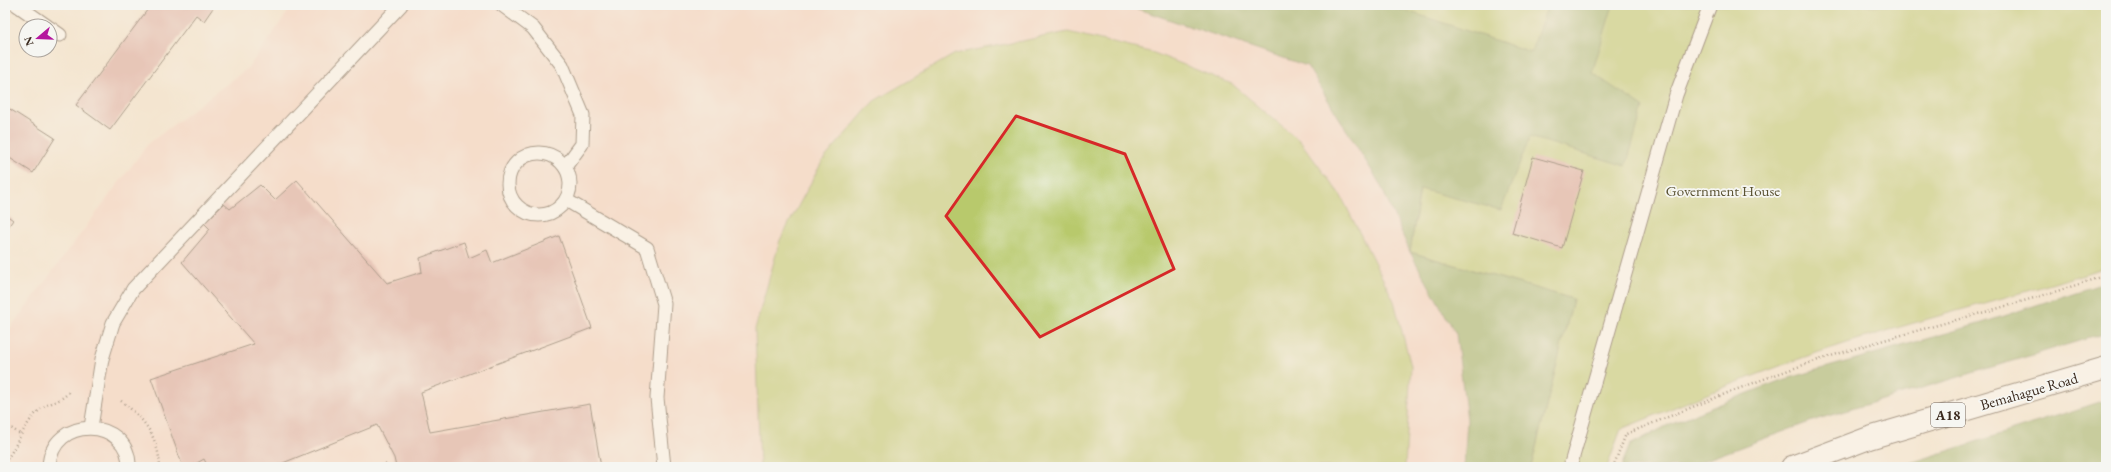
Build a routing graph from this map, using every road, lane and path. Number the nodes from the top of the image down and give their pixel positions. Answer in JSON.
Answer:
{"nodes":[{"id":1,"x":17,"y":5,"type":"edge"},
{"id":2,"x":401,"y":5,"type":"edge"},
{"id":3,"x":502,"y":5,"type":"edge"},
{"id":4,"x":1710,"y":5,"type":"edge"},
{"id":5,"x":36,"y":18,"type":"edge"},
{"id":6,"x":565,"y":167,"type":"junction"},
{"id":7,"x":566,"y":200,"type":"junction"},
{"id":8,"x":2106,"y":276,"type":"edge"},
{"id":9,"x":2106,"y":368,"type":"edge"},
{"id":10,"x":70,"y":390,"type":"dead end"},
{"id":11,"x":121,"y":401,"type":"dead end"},
{"id":12,"x":5,"y":424,"type":"edge"},
{"id":13,"x":91,"y":427,"type":"junction"},
{"id":14,"x":20,"y":434,"type":"junction"},
{"id":15,"x":5,"y":462,"type":"edge"},
{"id":16,"x":386,"y":464,"type":"dead end"},
{"id":17,"x":49,"y":467,"type":"edge"},
{"id":18,"x":129,"y":467,"type":"edge"},
{"id":19,"x":160,"y":467,"type":"edge"},
{"id":20,"x":382,"y":467,"type":"edge"},
{"id":21,"x":664,"y":467,"type":"edge"},
{"id":22,"x":1570,"y":467,"type":"edge"},
{"id":23,"x":1614,"y":467,"type":"edge"},
{"id":24,"x":1792,"y":467,"type":"edge"}],
"edges":[{"from":1,"to":5,"type":"lane"},
{"from":2,"to":13,"type":"lane"},
{"from":3,"to":6,"type":"lane"},
{"from":4,"to":22,"type":"lane"},
{"from":6,"to":7,"type":"lane"},
{"from":6,"to":7,"type":"lane"},
{"from":7,"to":21,"type":"lane"},
{"from":8,"to":23,"type":"path"},
{"from":9,"to":24,"type":"highway","name":"Bemahague Road","number":"A18"},
{"from":10,"to":14,"type":"path"},
{"from":11,"to":19,"type":"path"},
{"from":12,"to":14,"type":"path"},
{"from":13,"to":17,"type":"lane"},
{"from":13,"to":18,"type":"lane"},
{"from":14,"to":15,"type":"path"},
{"from":16,"to":20,"type":"path"}]}
